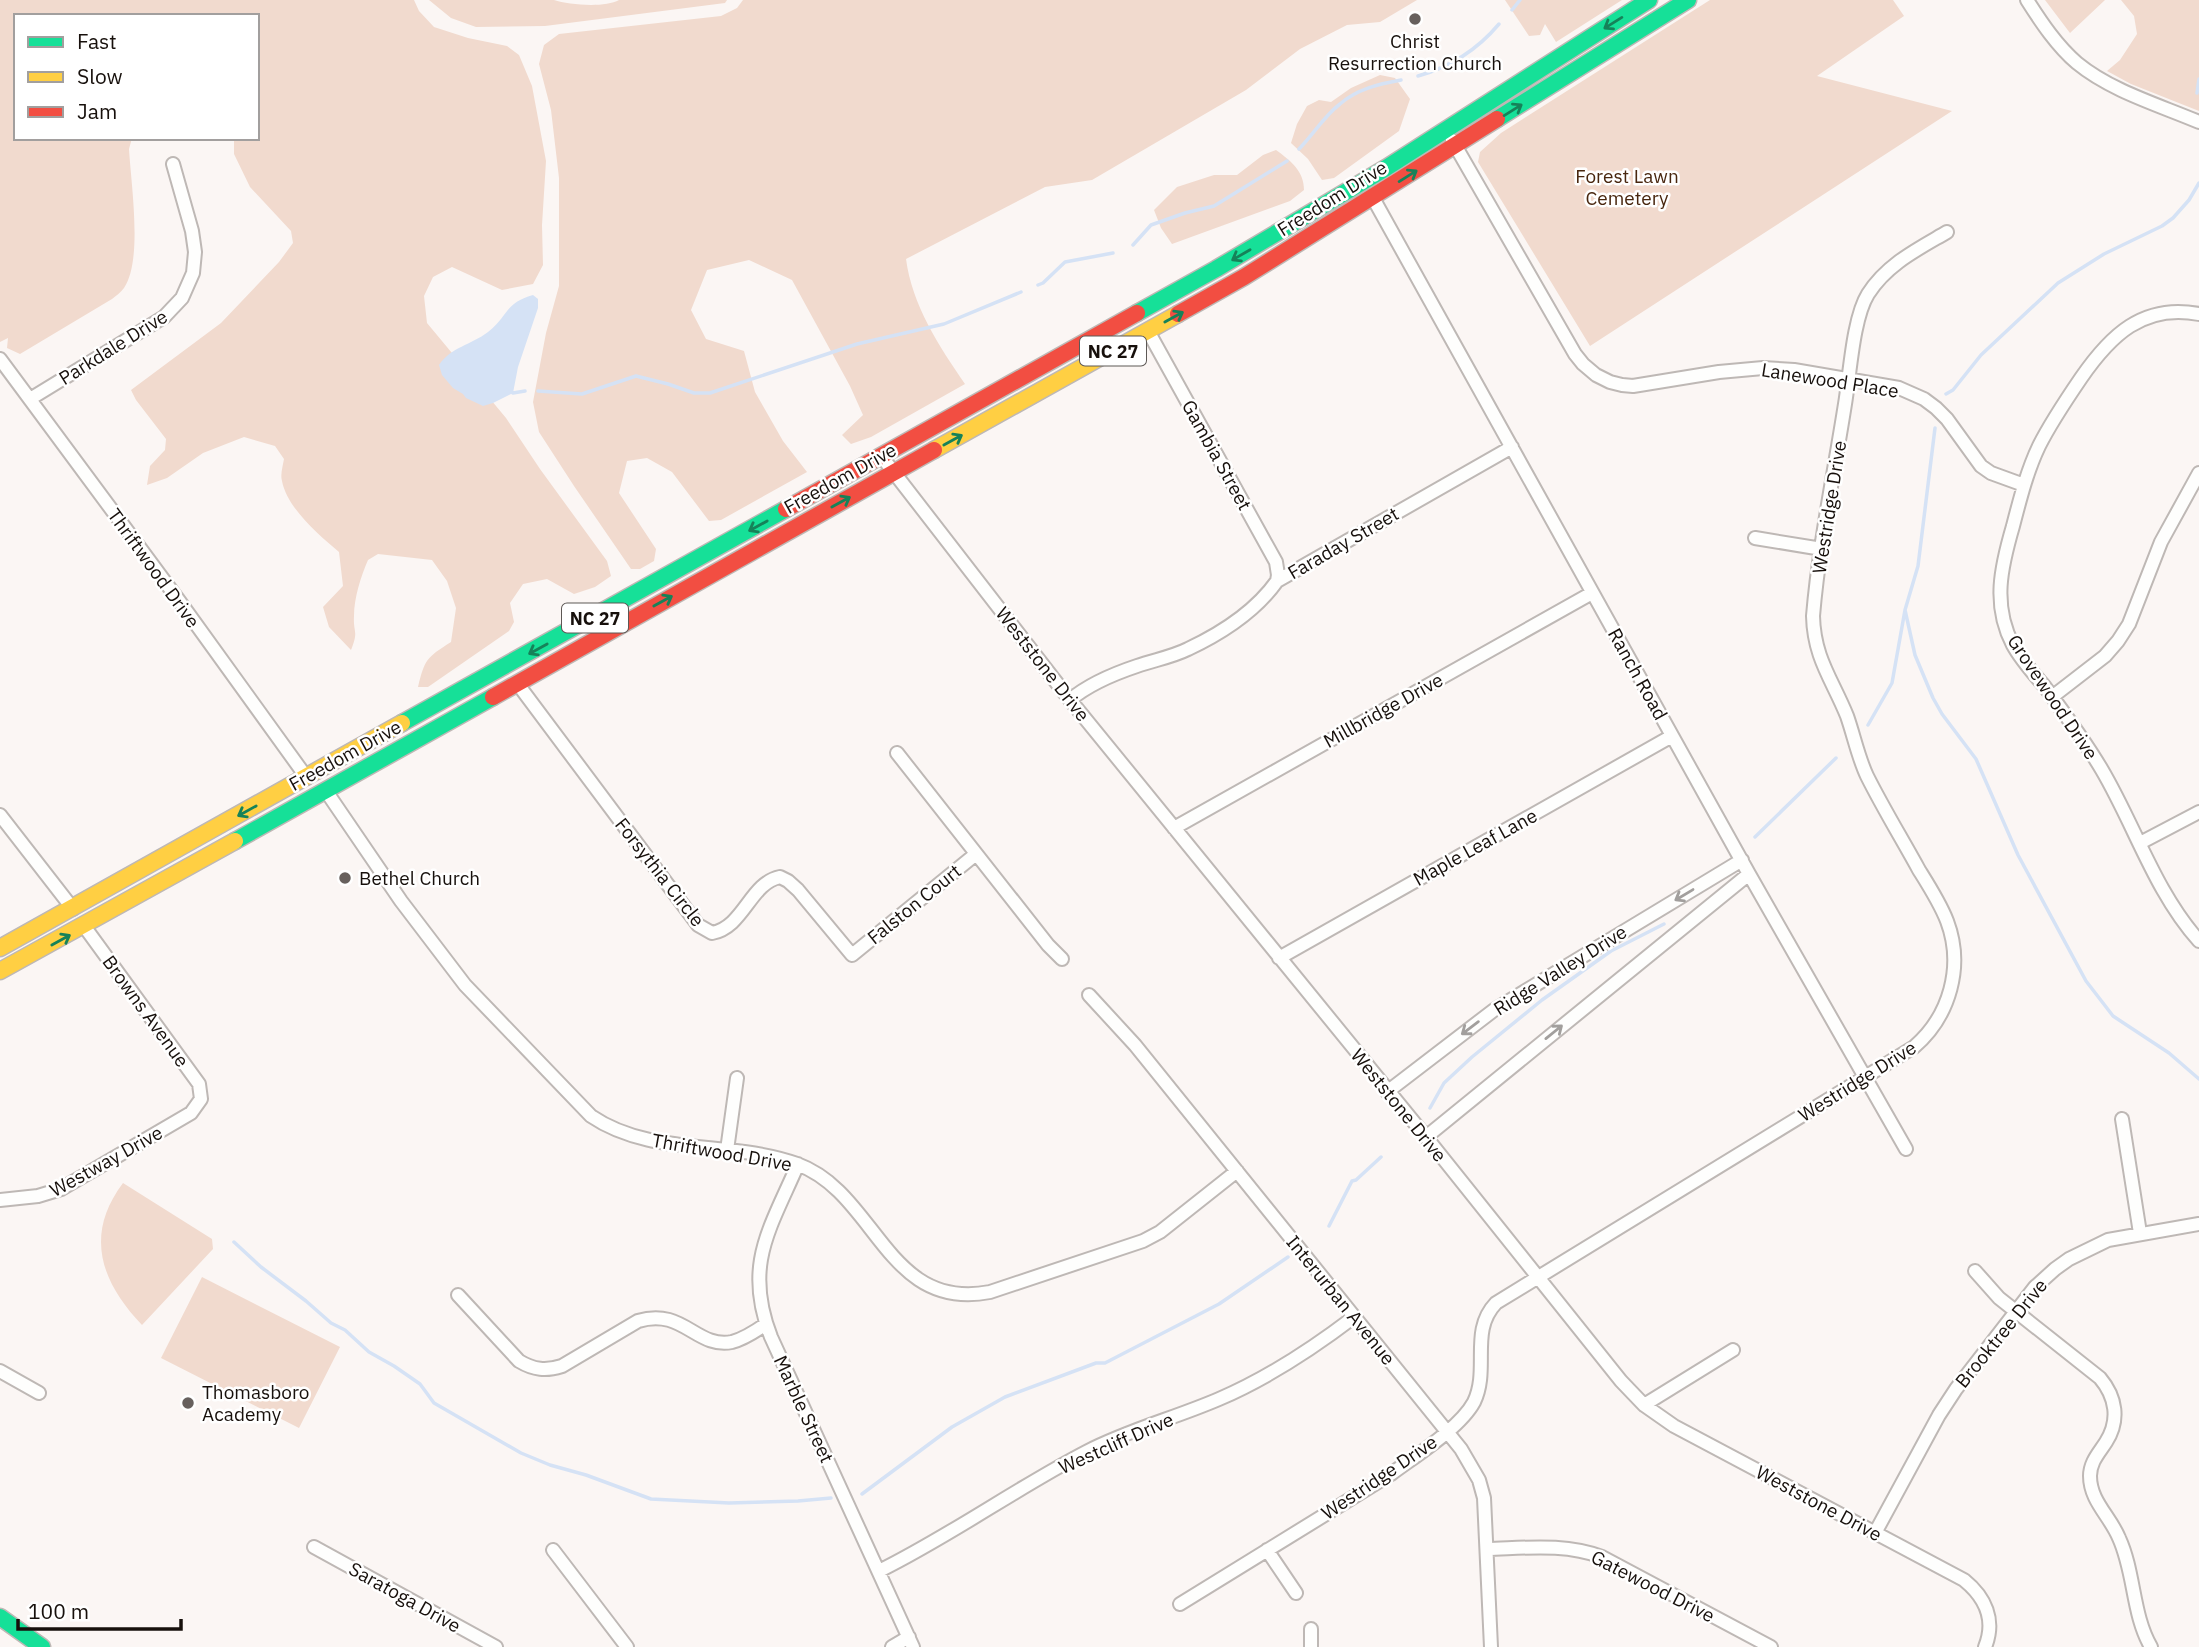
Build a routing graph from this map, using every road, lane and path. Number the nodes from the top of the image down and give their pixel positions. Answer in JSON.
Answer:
{"nodes":[{"id":1,"x":1649,"y":0,"type":"edge"},
{"id":2,"x":1676,"y":0,"type":"edge"},
{"id":3,"x":1688,"y":0,"type":"edge"},
{"id":4,"x":2027,"y":0,"type":"edge"},
{"id":5,"x":1658,"y":19,"type":"junction"},
{"id":6,"x":2199,"y":122,"type":"edge"},
{"id":7,"x":1446,"y":130,"type":"junction"},
{"id":8,"x":1455,"y":146,"type":"junction"},
{"id":9,"x":173,"y":164,"type":"dead end"},
{"id":10,"x":1373,"y":198,"type":"junction"},
{"id":11,"x":1947,"y":232,"type":"dead end"},
{"id":12,"x":2199,"y":314,"type":"edge"},
{"id":13,"x":1148,"y":331,"type":"junction"},
{"id":14,"x":0,"y":359,"type":"edge"},
{"id":15,"x":1849,"y":379,"type":"junction"},
{"id":16,"x":30,"y":399,"type":"junction"},
{"id":17,"x":1511,"y":447,"type":"junction"},
{"id":18,"x":882,"y":457,"type":"junction"},
{"id":19,"x":894,"y":473,"type":"junction"},
{"id":20,"x":2199,"y":473,"type":"edge"},
{"id":21,"x":2024,"y":485,"type":"junction"},
{"id":22,"x":1755,"y":538,"type":"dead end"},
{"id":23,"x":1822,"y":549,"type":"junction"},
{"id":24,"x":1277,"y":581,"type":"junction"},
{"id":25,"x":1592,"y":593,"type":"junction"},
{"id":26,"x":490,"y":676,"type":"junction"},
{"id":27,"x":517,"y":682,"type":"junction"},
{"id":28,"x":2052,"y":697,"type":"junction"},
{"id":29,"x":1070,"y":700,"type":"junction"},
{"id":30,"x":1672,"y":736,"type":"junction"},
{"id":31,"x":897,"y":753,"type":"dead end"},
{"id":32,"x":307,"y":778,"type":"junction"},
{"id":33,"x":326,"y":791,"type":"junction"},
{"id":34,"x":2199,"y":812,"type":"edge"},
{"id":35,"x":0,"y":815,"type":"edge"},
{"id":36,"x":1174,"y":828,"type":"junction"},
{"id":37,"x":2140,"y":843,"type":"junction"},
{"id":38,"x":976,"y":854,"type":"junction"},
{"id":39,"x":1742,"y":860,"type":"junction"},
{"id":40,"x":1749,"y":874,"type":"junction"},
{"id":41,"x":164,"y":881,"type":"junction"},
{"id":42,"x":73,"y":909,"type":"junction"},
{"id":43,"x":84,"y":926,"type":"junction"},
{"id":44,"x":2199,"y":941,"type":"edge"},
{"id":45,"x":0,"y":948,"type":"edge"},
{"id":46,"x":852,"y":955,"type":"joint"},
{"id":47,"x":1279,"y":958,"type":"junction"},
{"id":48,"x":1062,"y":959,"type":"dead end"},
{"id":49,"x":0,"y":971,"type":"edge"},
{"id":50,"x":1089,"y":995,"type":"dead end"},
{"id":51,"x":1865,"y":1077,"type":"junction"},
{"id":52,"x":737,"y":1078,"type":"dead end"},
{"id":53,"x":1387,"y":1092,"type":"junction"},
{"id":54,"x":201,"y":1099,"type":"joint"},
{"id":55,"x":2122,"y":1119,"type":"dead end"},
{"id":56,"x":1426,"y":1138,"type":"junction"},
{"id":57,"x":1906,"y":1149,"type":"dead end"},
{"id":58,"x":727,"y":1150,"type":"junction"},
{"id":59,"x":799,"y":1164,"type":"junction"},
{"id":60,"x":1237,"y":1171,"type":"junction"},
{"id":61,"x":0,"y":1200,"type":"edge"},
{"id":62,"x":2199,"y":1224,"type":"edge"},
{"id":63,"x":2140,"y":1233,"type":"junction"},
{"id":64,"x":1975,"y":1271,"type":"dead end"},
{"id":65,"x":1536,"y":1277,"type":"junction"},
{"id":66,"x":458,"y":1295,"type":"dead end"},
{"id":67,"x":2016,"y":1311,"type":"junction"},
{"id":68,"x":1354,"y":1317,"type":"junction"},
{"id":69,"x":766,"y":1324,"type":"junction"},
{"id":70,"x":1733,"y":1350,"type":"dead end"},
{"id":71,"x":0,"y":1371,"type":"edge"},
{"id":72,"x":39,"y":1393,"type":"dead end"},
{"id":73,"x":1644,"y":1405,"type":"junction"},
{"id":74,"x":1447,"y":1431,"type":"junction"},
{"id":75,"x":1875,"y":1533,"type":"junction"},
{"id":76,"x":314,"y":1547,"type":"dead end"},
{"id":77,"x":1487,"y":1549,"type":"junction"},
{"id":78,"x":553,"y":1550,"type":"dead end"},
{"id":79,"x":1267,"y":1550,"type":"junction"},
{"id":80,"x":879,"y":1571,"type":"junction"},
{"id":81,"x":1296,"y":1593,"type":"dead end"},
{"id":82,"x":1180,"y":1604,"type":"dead end"},
{"id":83,"x":0,"y":1617,"type":"edge"},
{"id":84,"x":1311,"y":1629,"type":"dead end"},
{"id":85,"x":911,"y":1642,"type":"edge"},
{"id":86,"x":42,"y":1647,"type":"edge"},
{"id":87,"x":496,"y":1647,"type":"edge"},
{"id":88,"x":627,"y":1647,"type":"edge"},
{"id":89,"x":892,"y":1647,"type":"edge"},
{"id":90,"x":1311,"y":1647,"type":"edge"},
{"id":91,"x":1491,"y":1647,"type":"edge"},
{"id":92,"x":1771,"y":1647,"type":"edge"},
{"id":93,"x":1985,"y":1647,"type":"edge"},
{"id":94,"x":2151,"y":1647,"type":"edge"}],
"edges":[{"from":1,"to":7,"type":"main road","name":"Freedom Drive","number":"NC 27","one_way":true},
{"from":2,"to":5,"type":"main road"},
{"from":3,"to":5,"type":"main road","name":"Freedom Drive","number":"NC 27"},
{"from":4,"to":6,"type":"street"},
{"from":8,"to":5,"type":"main road","name":"Freedom Drive","number":"NC 27","one_way":true},
{"from":7,"to":8,"type":"street","name":"Lanewood Place"},
{"from":7,"to":18,"type":"main road","name":"Freedom Drive","number":"NC 27","one_way":true},
{"from":10,"to":8,"type":"main road","name":"Freedom Drive","number":"NC 27","one_way":true},
{"from":8,"to":15,"type":"street","name":"Lanewood Place"},
{"from":9,"to":16,"type":"street","name":"Parkdale Drive"},
{"from":13,"to":10,"type":"main road","name":"Freedom Drive","number":"NC 27","one_way":true},
{"from":10,"to":17,"type":"street","name":"Ranch Road"},
{"from":11,"to":15,"type":"street","name":"Westridge Drive"},
{"from":12,"to":21,"type":"street","name":"Grovewood Drive"},
{"from":19,"to":13,"type":"main road","name":"Freedom Drive","number":"NC 27","one_way":true},
{"from":13,"to":24,"type":"street","name":"Gambia Street"},
{"from":14,"to":16,"type":"street","name":"Thriftwood Drive"},
{"from":15,"to":21,"type":"street","name":"Lanewood Place"},
{"from":15,"to":23,"type":"street","name":"Westridge Drive"},
{"from":16,"to":32,"type":"street","name":"Thriftwood Drive"},
{"from":17,"to":24,"type":"street","name":"Faraday Street"},
{"from":17,"to":25,"type":"street","name":"Ranch Road"},
{"from":18,"to":19,"type":"street","name":"Weststone Drive"},
{"from":18,"to":26,"type":"main road","name":"Freedom Drive","number":"NC 27","one_way":true},
{"from":27,"to":19,"type":"main road","name":"Freedom Drive","number":"NC 27","one_way":true},
{"from":19,"to":29,"type":"street","name":"Weststone Drive"},
{"from":20,"to":28,"type":"street"},
{"from":21,"to":28,"type":"street","name":"Grovewood Drive"},
{"from":22,"to":23,"type":"street"},
{"from":23,"to":51,"type":"street","name":"Westridge Drive"},
{"from":24,"to":29,"type":"street","name":"Faraday Street"},
{"from":25,"to":30,"type":"street","name":"Ranch Road"},
{"from":25,"to":36,"type":"street","name":"Millbridge Drive"},
{"from":26,"to":32,"type":"main road","name":"Freedom Drive","number":"NC 27"},
{"from":26,"to":33,"type":"main road"},
{"from":27,"to":33,"type":"main road","name":"Freedom Drive","number":"NC 27"},
{"from":27,"to":46,"type":"street","name":"Forsythia Circle"},
{"from":28,"to":37,"type":"street","name":"Grovewood Drive"},
{"from":29,"to":36,"type":"street","name":"Weststone Drive"},
{"from":30,"to":39,"type":"street","name":"Ranch Road"},
{"from":30,"to":47,"type":"street","name":"Maple Leaf Lane"},
{"from":31,"to":38,"type":"street"},
{"from":32,"to":41,"type":"main road"},
{"from":32,"to":42,"type":"main road","name":"Freedom Drive","number":"NC 27","one_way":true},
{"from":33,"to":41,"type":"main road","name":"Freedom Drive","number":"NC 27"},
{"from":33,"to":58,"type":"street","name":"Thriftwood Drive"},
{"from":34,"to":37,"type":"street"},
{"from":35,"to":42,"type":"street"},
{"from":36,"to":47,"type":"street","name":"Weststone Drive"},
{"from":37,"to":44,"type":"street","name":"Grovewood Drive"},
{"from":38,"to":46,"type":"street","name":"Falston Court"},
{"from":38,"to":48,"type":"street"},
{"from":39,"to":40,"type":"street","name":"Ranch Road"},
{"from":39,"to":53,"type":"street","name":"Ridge Valley Drive","one_way":true},
{"from":40,"to":51,"type":"street","name":"Ranch Road"},
{"from":56,"to":40,"type":"street","name":"Ridge Valley Drive","one_way":true},
{"from":41,"to":43,"type":"main road","name":"Freedom Drive","number":"NC 27"},
{"from":42,"to":45,"type":"main road","name":"Freedom Drive","number":"NC 27"},
{"from":49,"to":43,"type":"main road","name":"Freedom Drive","number":"NC 27","one_way":true},
{"from":43,"to":54,"type":"street","name":"Browns Avenue"},
{"from":47,"to":53,"type":"street","name":"Weststone Drive"},
{"from":50,"to":60,"type":"street","name":"Interurban Avenue"},
{"from":51,"to":57,"type":"street","name":"Ranch Road"},
{"from":51,"to":65,"type":"street","name":"Westridge Drive"},
{"from":52,"to":58,"type":"street"},
{"from":53,"to":56,"type":"street","name":"Weststone Drive"},
{"from":54,"to":61,"type":"street","name":"Westway Drive"},
{"from":55,"to":63,"type":"street"},
{"from":56,"to":65,"type":"street","name":"Weststone Drive"},
{"from":58,"to":59,"type":"street","name":"Thriftwood Drive"},
{"from":59,"to":60,"type":"street","name":"Thriftwood Drive"},
{"from":59,"to":69,"type":"street","name":"Marble Street"},
{"from":60,"to":68,"type":"street","name":"Interurban Avenue"},
{"from":62,"to":63,"type":"street","name":"Brooktree Drive"},
{"from":63,"to":67,"type":"street","name":"Brooktree Drive"},
{"from":64,"to":67,"type":"street"},
{"from":65,"to":73,"type":"street","name":"Weststone Drive"},
{"from":65,"to":74,"type":"street","name":"Westridge Drive"},
{"from":66,"to":69,"type":"street"},
{"from":67,"to":75,"type":"street","name":"Brooktree Drive"},
{"from":67,"to":94,"type":"street"},
{"from":68,"to":74,"type":"street","name":"Interurban Avenue"},
{"from":68,"to":80,"type":"street","name":"Westcliff Drive"},
{"from":69,"to":80,"type":"street","name":"Marble Street"},
{"from":70,"to":73,"type":"street"},
{"from":71,"to":72,"type":"street"},
{"from":73,"to":75,"type":"street","name":"Weststone Drive"},
{"from":74,"to":77,"type":"street","name":"Interurban Avenue"},
{"from":74,"to":79,"type":"street","name":"Westridge Drive"},
{"from":75,"to":93,"type":"street","name":"Weststone Drive"},
{"from":76,"to":87,"type":"street","name":"Saratoga Drive"},
{"from":77,"to":91,"type":"street","name":"Interurban Avenue"},
{"from":77,"to":92,"type":"street","name":"Gatewood Drive"},
{"from":78,"to":88,"type":"street"},
{"from":79,"to":81,"type":"street"},
{"from":79,"to":82,"type":"street","name":"Westridge Drive"},
{"from":80,"to":85,"type":"street","name":"Marble Street"},
{"from":83,"to":86,"type":"main road"},
{"from":84,"to":90,"type":"street"},
{"from":85,"to":89,"type":"street"}]}
